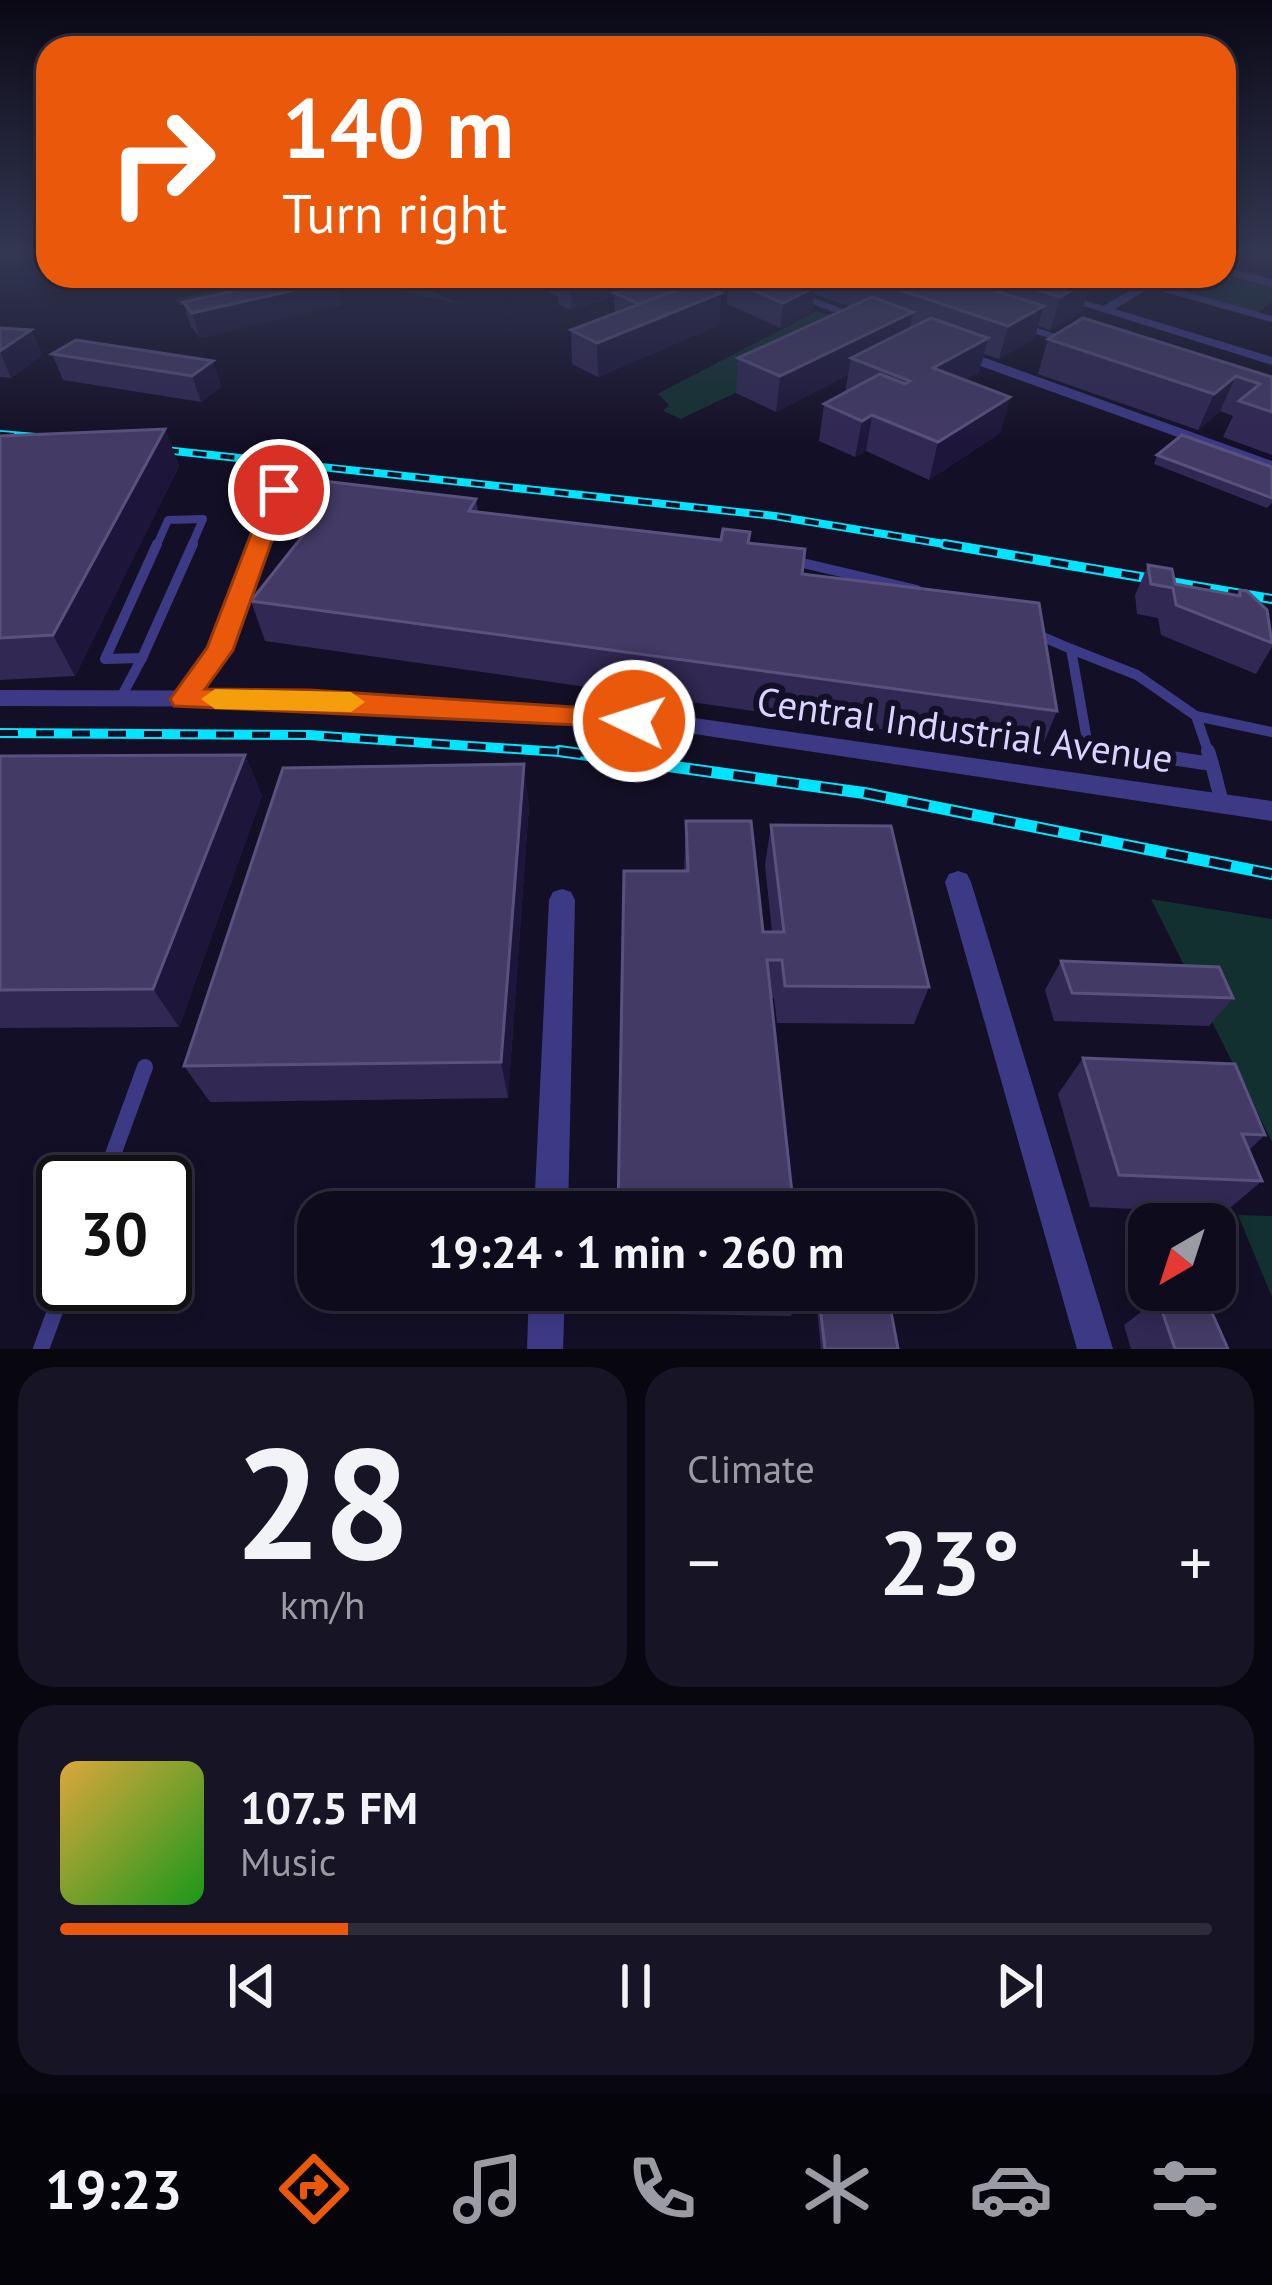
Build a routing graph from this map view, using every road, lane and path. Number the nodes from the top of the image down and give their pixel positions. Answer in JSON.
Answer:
{"nodes":[{"id":1,"x":859,"y":318,"type":"edge"},
{"id":2,"x":1131,"y":318,"type":"edge"},
{"id":3,"x":876,"y":324,"type":"edge"},
{"id":4,"x":1014,"y":324,"type":"edge"},
{"id":5,"x":1074,"y":327,"type":"edge"},
{"id":6,"x":1056,"y":338,"type":"junction"},
{"id":7,"x":1078,"y":345,"type":"edge"},
{"id":8,"x":942,"y":348,"type":"edge"},
{"id":9,"x":1272,"y":361,"type":"edge"},
{"id":10,"x":1272,"y":466,"type":"edge"},
{"id":11,"x":327,"y":496,"type":"edge"},
{"id":12,"x":775,"y":557,"type":"edge"},
{"id":13,"x":923,"y":591,"type":"edge"},
{"id":14,"x":1016,"y":625,"type":"edge"},
{"id":15,"x":1071,"y":649,"type":"junction"},
{"id":16,"x":143,"y":658,"type":"junction"},
{"id":17,"x":0,"y":698,"type":"edge"},
{"id":18,"x":120,"y":699,"type":"junction"},
{"id":19,"x":184,"y":699,"type":"junction"},
{"id":20,"x":1196,"y":716,"type":"junction"},
{"id":21,"x":1272,"y":732,"type":"edge"},
{"id":22,"x":1212,"y":764,"type":"junction"},
{"id":23,"x":1222,"y":803,"type":"junction"},
{"id":24,"x":1272,"y":811,"type":"edge"},
{"id":25,"x":958,"y":882,"type":"dead end"},
{"id":26,"x":562,"y":900,"type":"dead end"},
{"id":27,"x":146,"y":1067,"type":"dead end"},
{"id":28,"x":113,"y":1155,"type":"edge"},
{"id":29,"x":552,"y":1191,"type":"edge"},
{"id":30,"x":55,"y":1311,"type":"edge"},
{"id":31,"x":546,"y":1311,"type":"edge"},
{"id":32,"x":40,"y":1349,"type":"edge"},
{"id":33,"x":544,"y":1349,"type":"edge"},
{"id":34,"x":1095,"y":1349,"type":"edge"}],
"edges":[{"from":1,"to":3,"type":"street"},
{"from":2,"to":9,"type":"street"},
{"from":4,"to":6,"type":"lane"},
{"from":5,"to":6,"type":"lane"},
{"from":6,"to":7,"type":"lane"},
{"from":8,"to":10,"type":"street"},
{"from":11,"to":19,"type":"lane"},
{"from":12,"to":13,"type":"lane"},
{"from":14,"to":15,"type":"lane"},
{"from":15,"to":20,"type":"lane"},
{"from":15,"to":22,"type":"lane"},
{"from":16,"to":16,"type":"lane"},
{"from":16,"to":18,"type":"lane"},
{"from":17,"to":18,"type":"street","name":"Central Industrial Avenue"},
{"from":18,"to":19,"type":"street","name":"Central Industrial Avenue"},
{"from":19,"to":23,"type":"street","name":"Central Industrial Avenue"},
{"from":20,"to":21,"type":"lane"},
{"from":20,"to":22,"type":"lane"},
{"from":22,"to":23,"type":"lane"},
{"from":23,"to":24,"type":"street","name":"Central Industrial Avenue"},
{"from":25,"to":34,"type":"street"},
{"from":26,"to":29,"type":"street"},
{"from":27,"to":28,"type":"lane"},
{"from":30,"to":32,"type":"lane"},
{"from":31,"to":33,"type":"street"}]}
